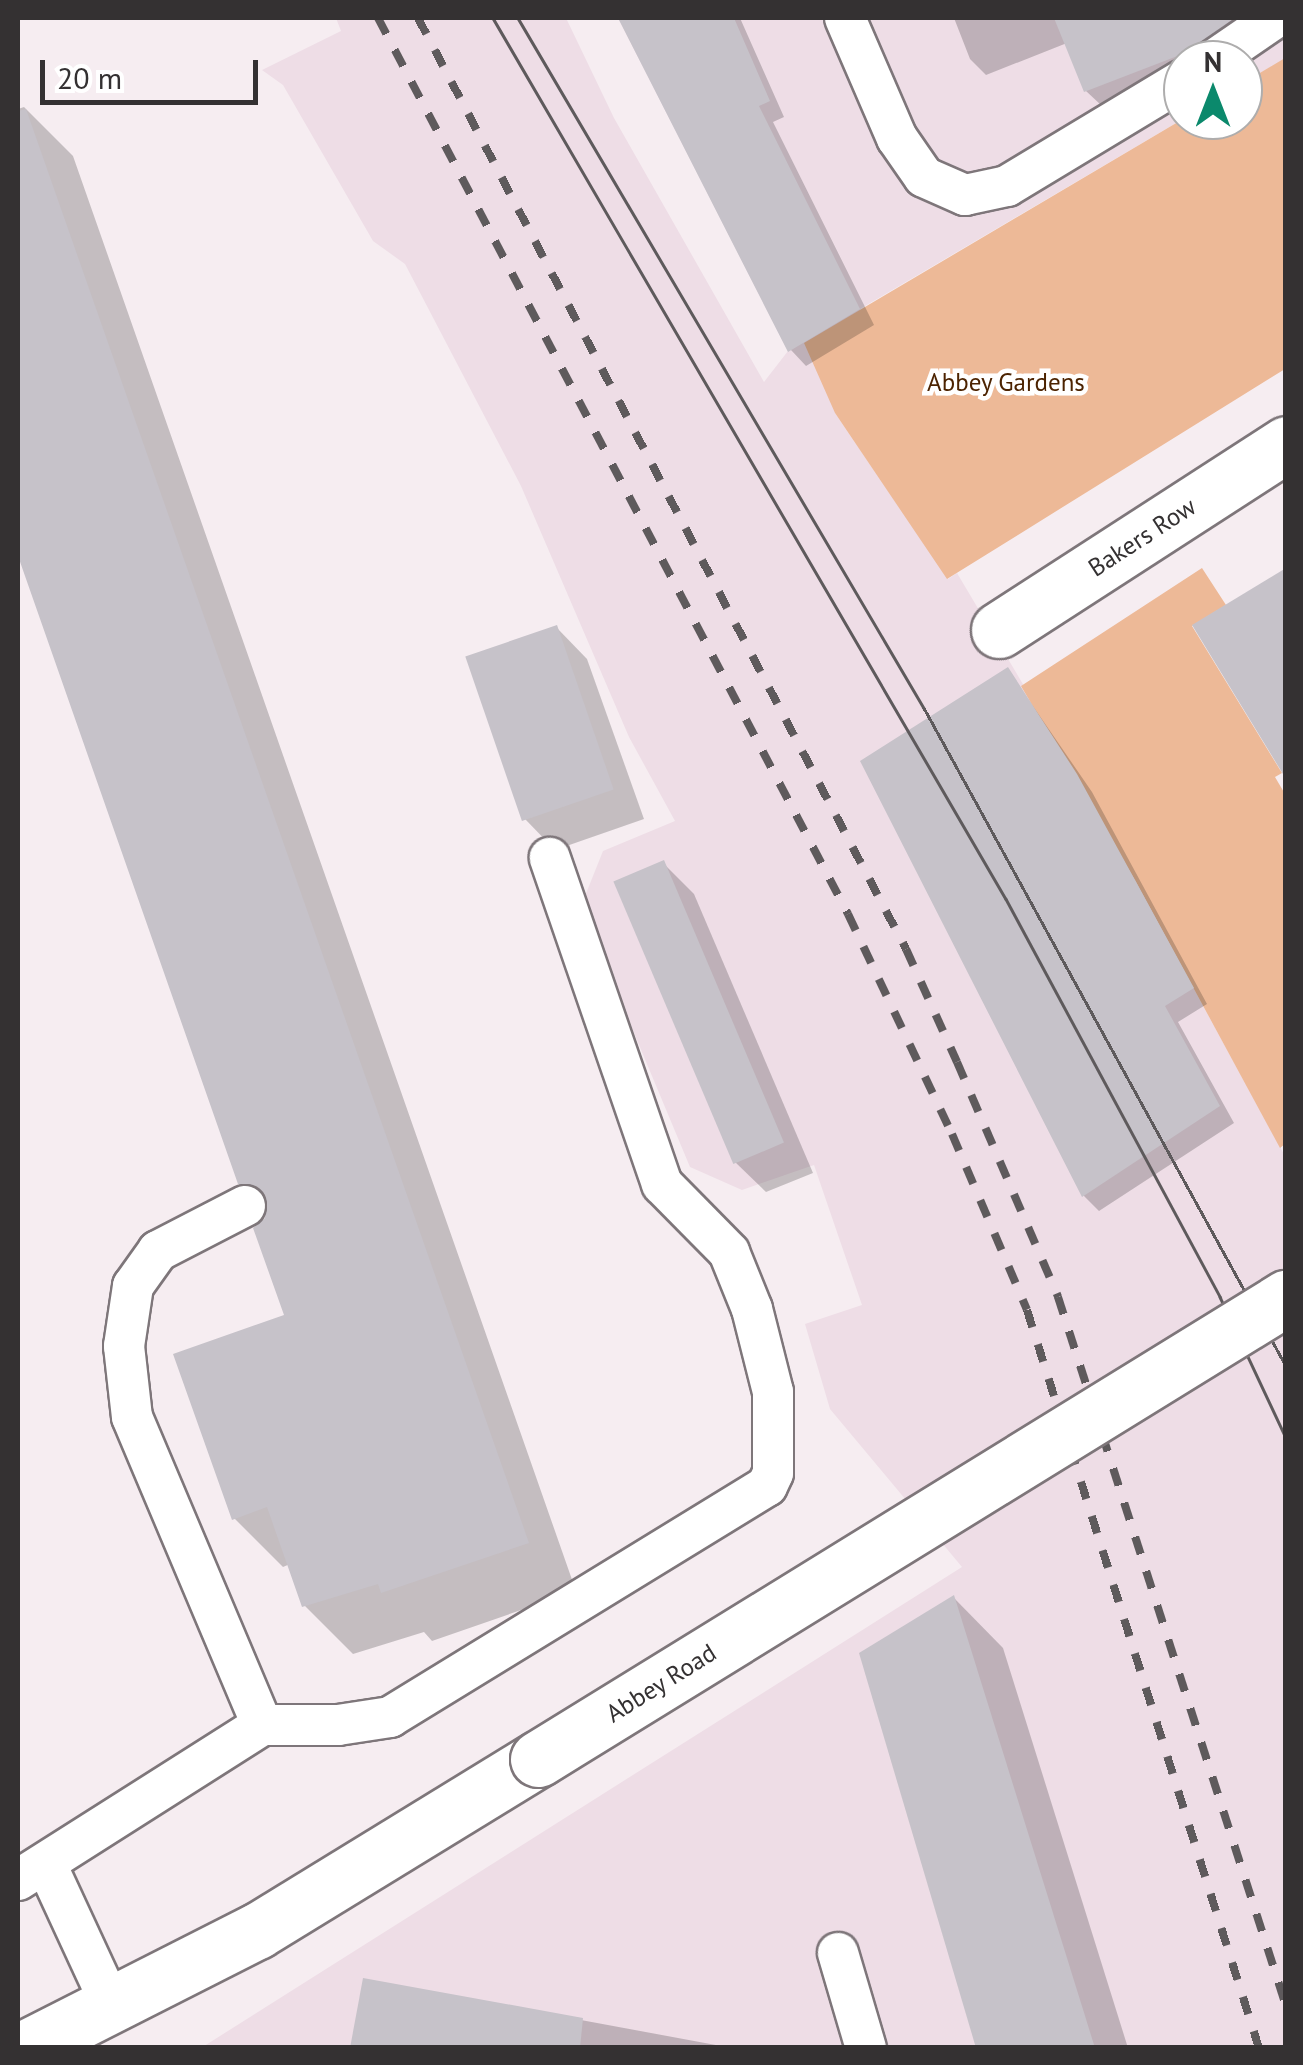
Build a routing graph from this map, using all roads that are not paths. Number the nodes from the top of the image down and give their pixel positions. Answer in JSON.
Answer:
{"nodes":[{"id":1,"x":845,"y":18,"type":"edge"},
{"id":2,"x":1274,"y":18,"type":"edge"},
{"id":3,"x":1243,"y":40,"type":"edge"},
{"id":4,"x":1163,"y":92,"type":"edge"},
{"id":5,"x":1286,"y":444,"type":"edge"},
{"id":6,"x":999,"y":630,"type":"dead end"},
{"id":7,"x":550,"y":858,"type":"dead end"},
{"id":8,"x":245,"y":1206,"type":"dead end"},
{"id":9,"x":1286,"y":1298,"type":"edge"},
{"id":10,"x":262,"y":1726,"type":"junction"},
{"id":11,"x":32,"y":1872,"type":"edge"},
{"id":12,"x":838,"y":1953,"type":"dead end"},
{"id":13,"x":93,"y":2027,"type":"edge"},
{"id":14,"x":26,"y":2048,"type":"edge"},
{"id":15,"x":866,"y":2048,"type":"edge"}],
"edges":[{"from":1,"to":4,"type":"lane"},
{"from":2,"to":3,"type":"lane"},
{"from":5,"to":6,"type":"street","name":"Bakers Row"},
{"from":7,"to":10,"type":"lane"},
{"from":8,"to":10,"type":"lane"},
{"from":9,"to":13,"type":"street","name":"Abbey Road","bridge":true},
{"from":10,"to":11,"type":"lane"},
{"from":11,"to":13,"type":"lane"},
{"from":12,"to":15,"type":"lane"},
{"from":13,"to":14,"type":"street","name":"Abbey Road"}]}
